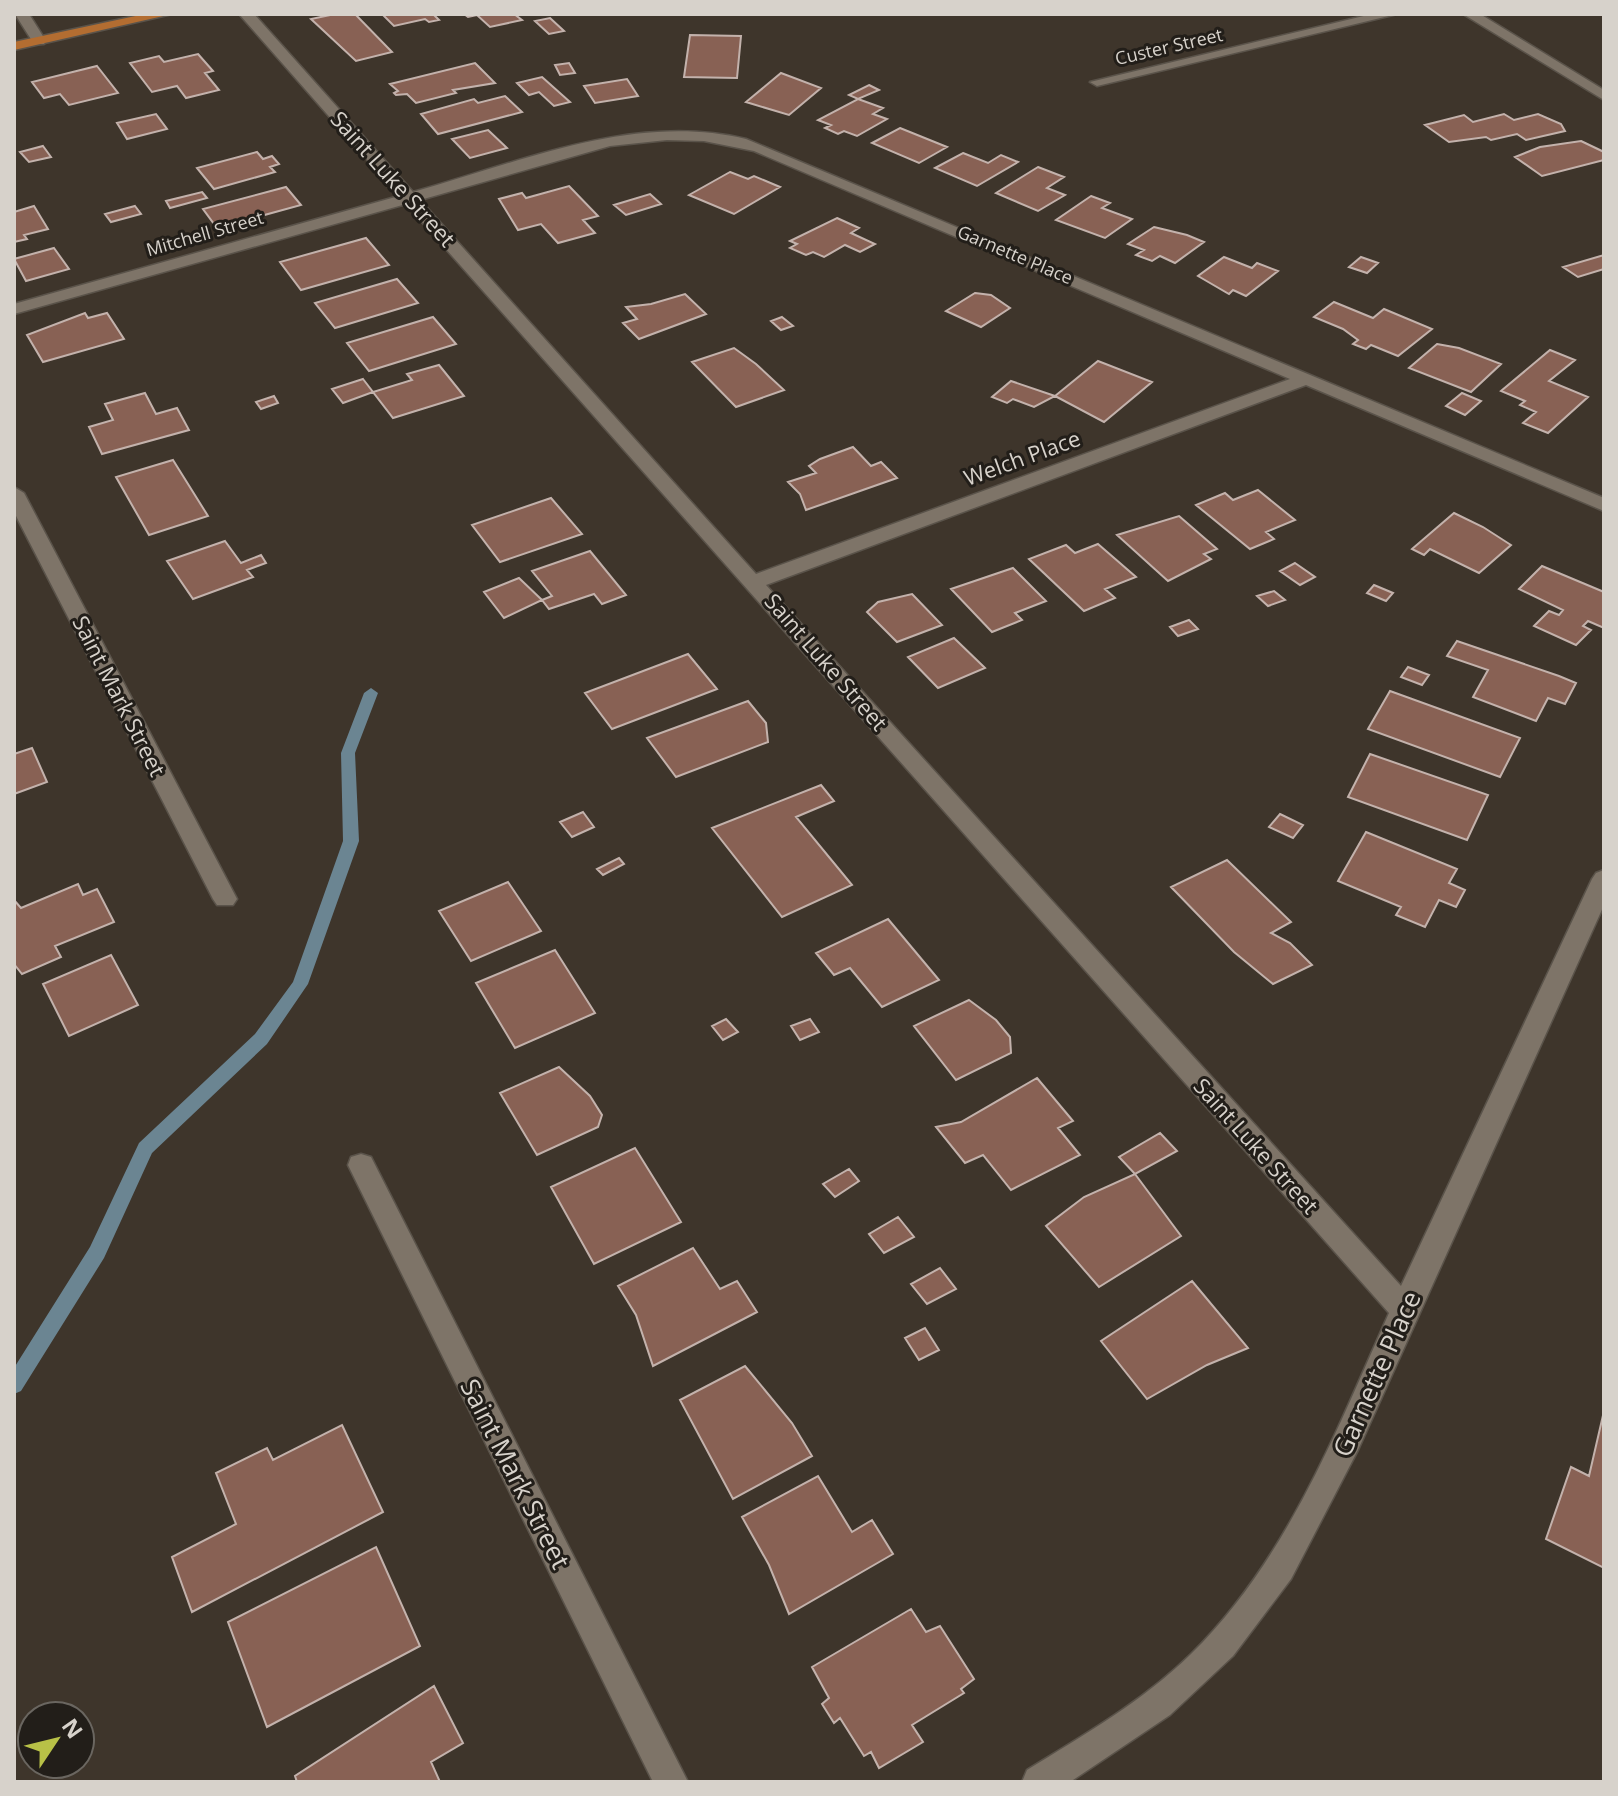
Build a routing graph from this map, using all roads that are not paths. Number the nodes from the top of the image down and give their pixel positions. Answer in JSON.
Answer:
{"nodes":[{"id":1,"x":22,"y":14,"type":"edge"},
{"id":2,"x":165,"y":14,"type":"edge"},
{"id":3,"x":246,"y":14,"type":"edge"},
{"id":4,"x":1390,"y":14,"type":"edge"},
{"id":5,"x":1470,"y":14,"type":"edge"},
{"id":6,"x":39,"y":41,"type":"junction"},
{"id":7,"x":14,"y":46,"type":"edge"},
{"id":8,"x":1097,"y":82,"type":"dead end"},
{"id":9,"x":1604,"y":96,"type":"edge"},
{"id":10,"x":407,"y":196,"type":"junction"},
{"id":11,"x":14,"y":309,"type":"edge"},
{"id":12,"x":1306,"y":379,"type":"junction"},
{"id":13,"x":14,"y":493,"type":"edge"},
{"id":14,"x":1604,"y":505,"type":"edge"},
{"id":15,"x":755,"y":582,"type":"junction"},
{"id":16,"x":1604,"y":879,"type":"edge"},
{"id":17,"x":225,"y":899,"type":"dead end"},
{"id":18,"x":361,"y":1165,"type":"dead end"},
{"id":19,"x":1405,"y":1310,"type":"junction"},
{"id":20,"x":671,"y":1782,"type":"edge"},
{"id":21,"x":1039,"y":1782,"type":"edge"}],
"edges":[{"from":1,"to":6,"type":"street"},
{"from":2,"to":6,"type":"main road"},
{"from":3,"to":10,"type":"street","name":"Saint Luke Street"},
{"from":4,"to":8,"type":"street","name":"Custer Street"},
{"from":5,"to":9,"type":"street"},
{"from":6,"to":7,"type":"main road"},
{"from":10,"to":11,"type":"street","name":"Mitchell Street"},
{"from":10,"to":12,"type":"street","name":"Garnette Place"},
{"from":10,"to":15,"type":"street","name":"Saint Luke Street"},
{"from":12,"to":14,"type":"street","name":"Garnette Place"},
{"from":12,"to":15,"type":"street","name":"Welch Place"},
{"from":13,"to":17,"type":"street","name":"Saint Mark Street"},
{"from":15,"to":19,"type":"street","name":"Saint Luke Street"},
{"from":16,"to":19,"type":"street","name":"Garnette Place"},
{"from":18,"to":20,"type":"street","name":"Saint Mark Street"},
{"from":19,"to":21,"type":"street","name":"Garnette Place"}]}
